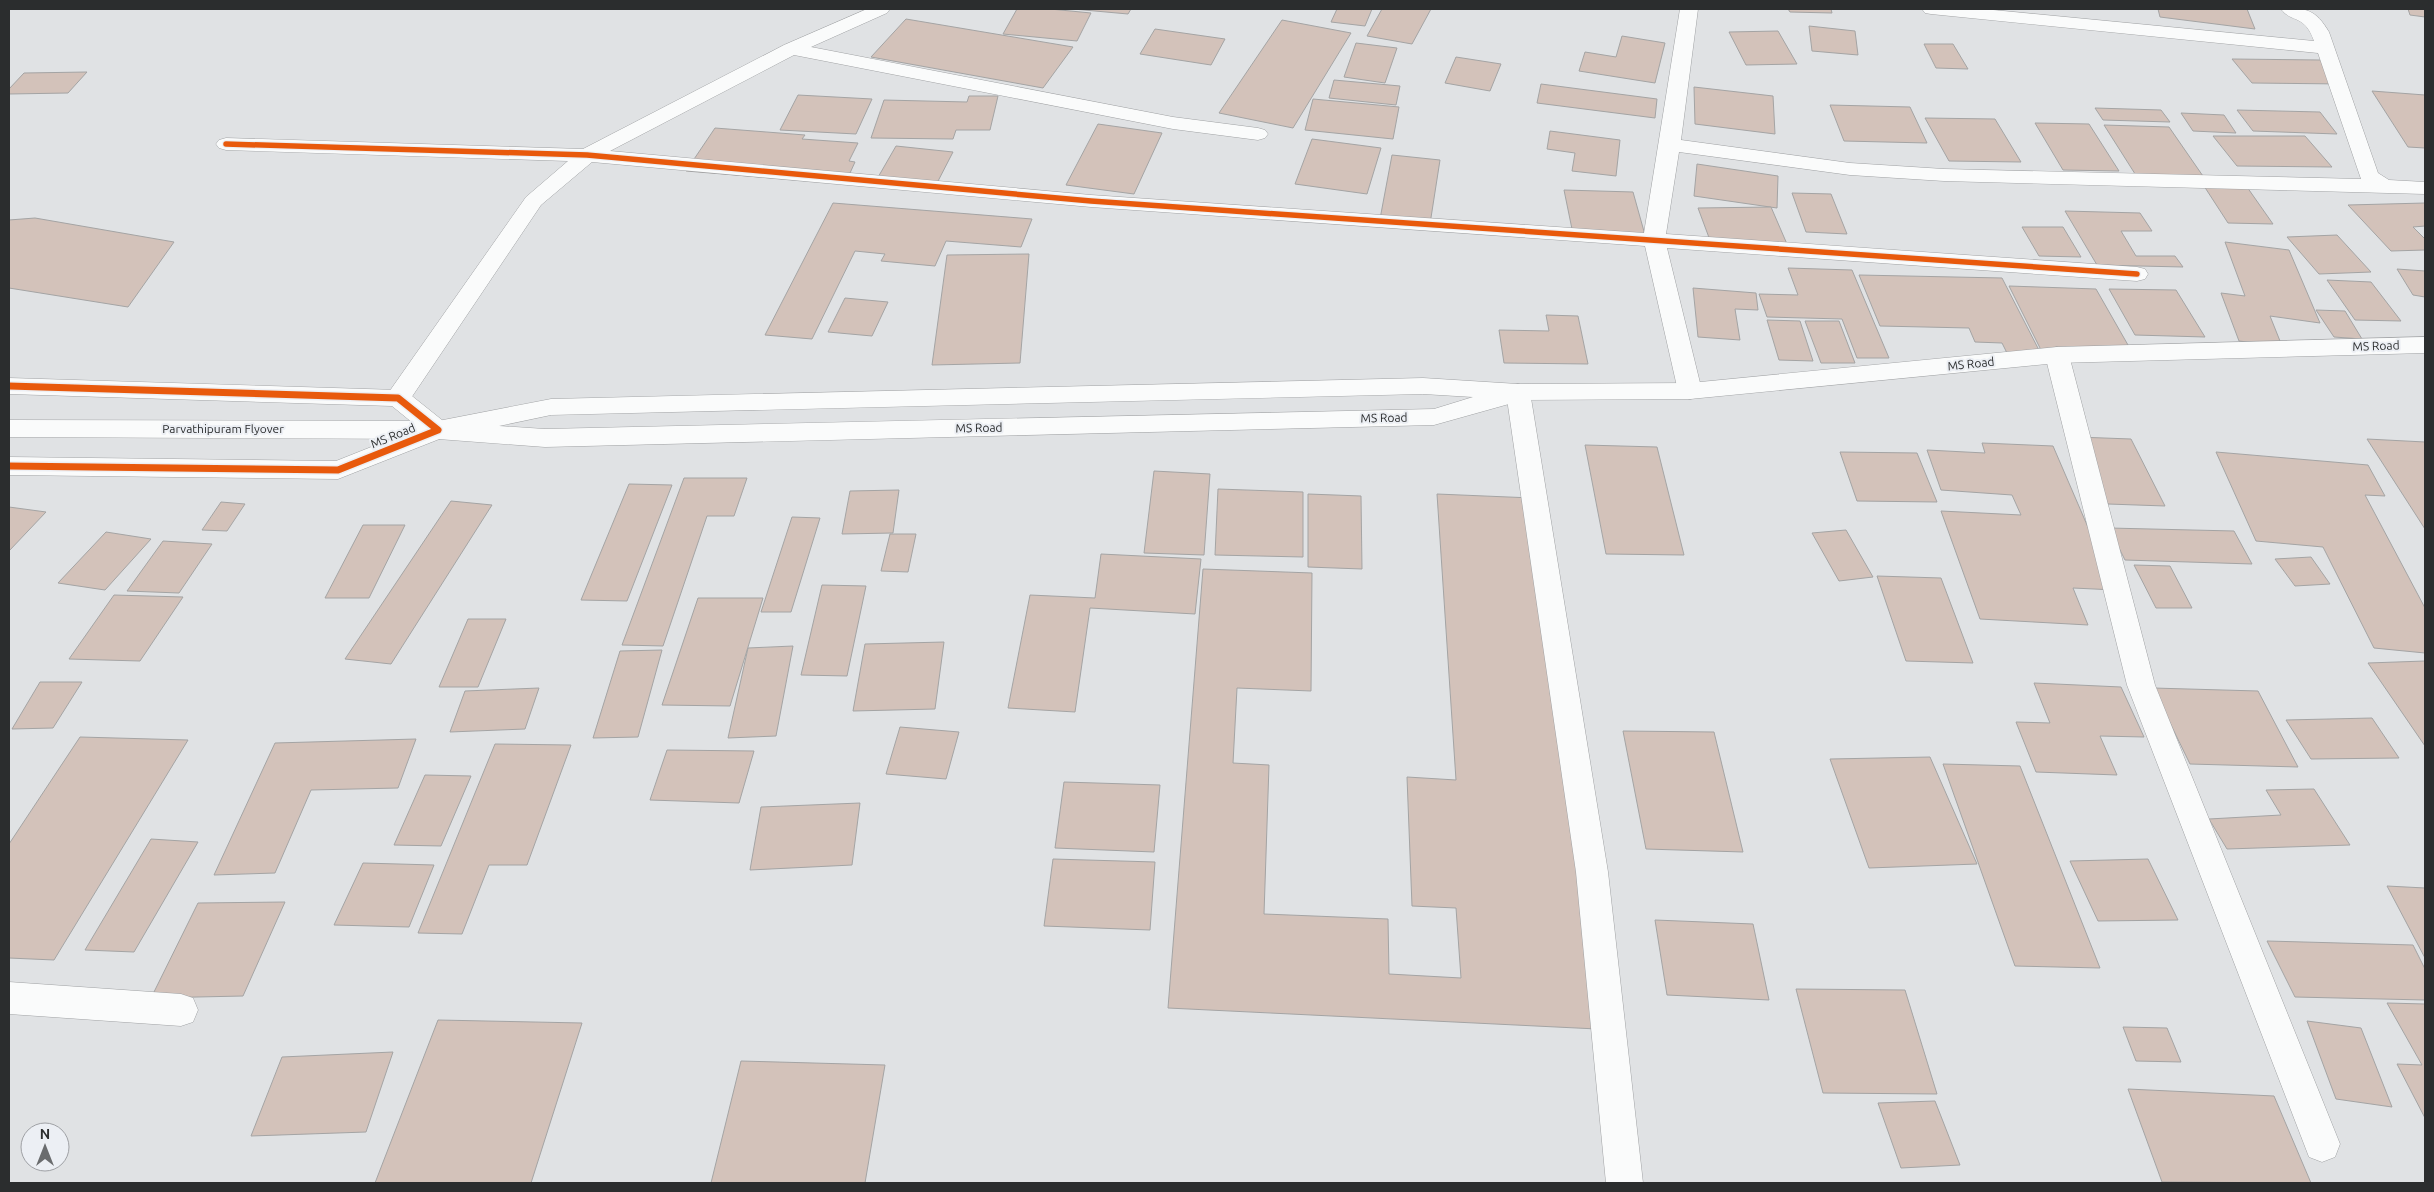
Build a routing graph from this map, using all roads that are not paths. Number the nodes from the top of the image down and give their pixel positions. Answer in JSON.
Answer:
{"nodes":[{"id":1,"x":881,"y":9,"type":"edge"},
{"id":2,"x":1689,"y":9,"type":"edge"},
{"id":3,"x":1931,"y":9,"type":"edge"},
{"id":4,"x":2299,"y":10,"type":"edge"},
{"id":5,"x":2325,"y":48,"type":"junction"},
{"id":6,"x":792,"y":49,"type":"junction"},
{"id":7,"x":1258,"y":134,"type":"dead end"},
{"id":8,"x":226,"y":144,"type":"dead end"},
{"id":9,"x":1670,"y":145,"type":"junction"},
{"id":10,"x":587,"y":155,"type":"junction"},
{"id":11,"x":2384,"y":186,"type":"junction"},
{"id":12,"x":2425,"y":188,"type":"edge"},
{"id":13,"x":1654,"y":239,"type":"junction"},
{"id":14,"x":2137,"y":274,"type":"dead end"},
{"id":15,"x":2425,"y":345,"type":"edge"},
{"id":16,"x":2057,"y":355,"type":"junction"},
{"id":17,"x":9,"y":386,"type":"edge"},
{"id":18,"x":1690,"y":391,"type":"junction"},
{"id":19,"x":1518,"y":392,"type":"junction"},
{"id":20,"x":398,"y":398,"type":"junction"},
{"id":21,"x":9,"y":429,"type":"edge"},
{"id":22,"x":438,"y":430,"type":"junction"},
{"id":23,"x":9,"y":466,"type":"edge"},
{"id":24,"x":9,"y":998,"type":"edge"},
{"id":25,"x":181,"y":1010,"type":"dead end"},
{"id":26,"x":2322,"y":1144,"type":"dead end"},
{"id":27,"x":1625,"y":1183,"type":"edge"}],
"edges":[{"from":1,"to":6,"type":"main road"},
{"from":2,"to":9,"type":"main road"},
{"from":3,"to":5,"type":"main road"},
{"from":4,"to":5,"type":"main road"},
{"from":5,"to":11,"type":"main road"},
{"from":6,"to":7,"type":"main road"},
{"from":6,"to":10,"type":"main road"},
{"from":8,"to":10,"type":"main road"},
{"from":9,"to":11,"type":"main road"},
{"from":9,"to":13,"type":"main road"},
{"from":10,"to":13,"type":"main road"},
{"from":10,"to":20,"type":"main road"},
{"from":11,"to":12,"type":"main road"},
{"from":13,"to":14,"type":"main road"},
{"from":13,"to":18,"type":"main road"},
{"from":15,"to":16,"type":"main road","name":"MS Road"},
{"from":16,"to":18,"type":"main road","name":"MS Road"},
{"from":16,"to":26,"type":"main road"},
{"from":17,"to":20,"type":"main road"},
{"from":18,"to":19,"type":"main road","name":"MS Road"},
{"from":19,"to":22,"type":"main road","name":"MS Road"},
{"from":19,"to":27,"type":"main road"},
{"from":20,"to":22,"type":"main road","name":"MS Road"},
{"from":21,"to":22,"type":"main road","name":"Parvathipuram Flyover"},
{"from":22,"to":23,"type":"main road","name":"MS Road"},
{"from":24,"to":25,"type":"main road"}]}
